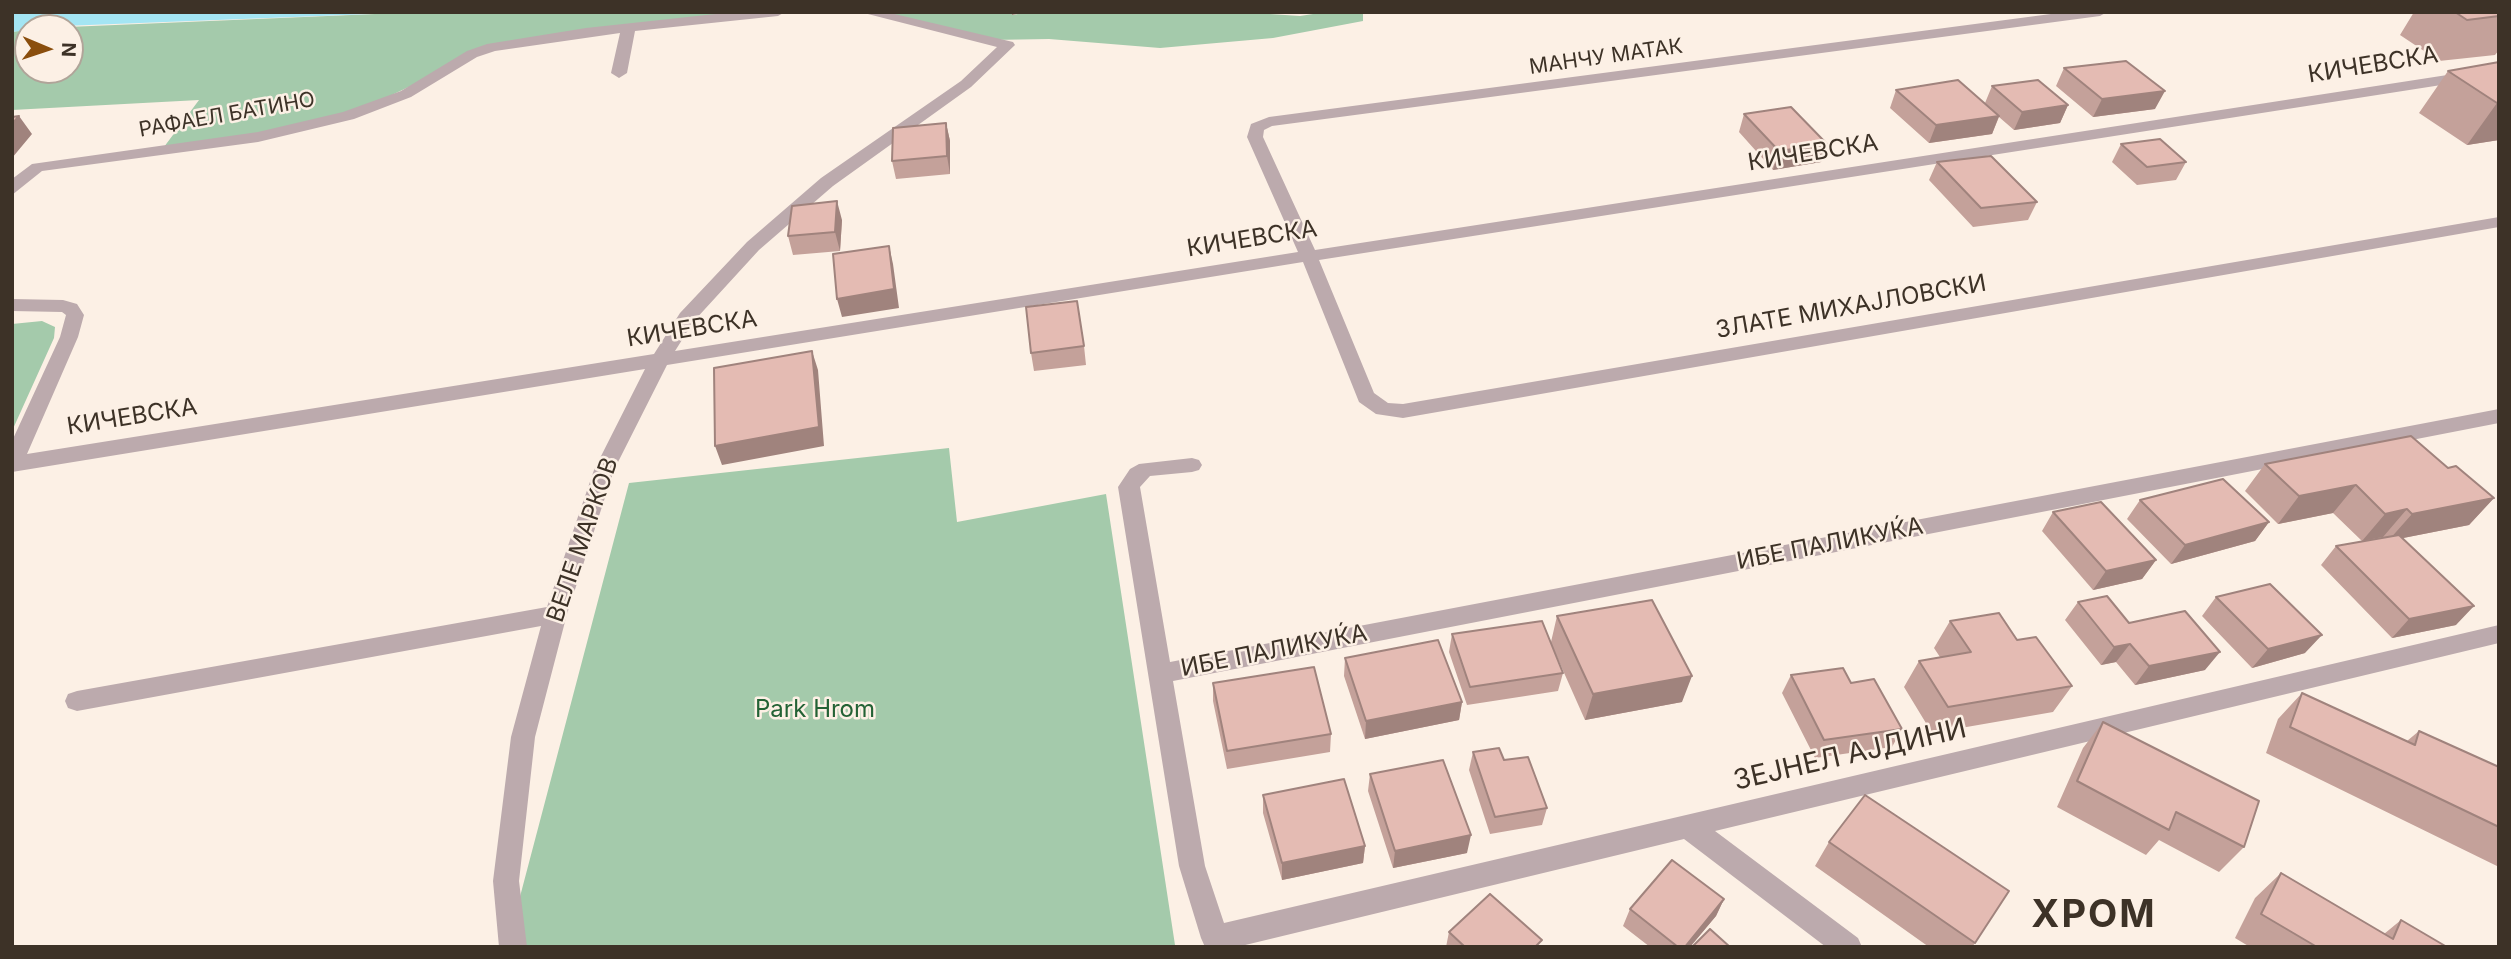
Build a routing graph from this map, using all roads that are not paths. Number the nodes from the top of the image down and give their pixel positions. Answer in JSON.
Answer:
{"nodes":[{"id":1,"x":778,"y":12,"type":"edge"},
{"id":2,"x":867,"y":12,"type":"edge"},
{"id":3,"x":2100,"y":12,"type":"edge"},
{"id":4,"x":628,"y":28,"type":"junction"},
{"id":5,"x":2499,"y":71,"type":"edge"},
{"id":6,"x":619,"y":73,"type":"dead end"},
{"id":7,"x":12,"y":190,"type":"edge"},
{"id":8,"x":2499,"y":222,"type":"edge"},
{"id":9,"x":1309,"y":256,"type":"junction"},
{"id":10,"x":12,"y":305,"type":"edge"},
{"id":11,"x":659,"y":361,"type":"junction"},
{"id":12,"x":2499,"y":416,"type":"edge"},
{"id":13,"x":13,"y":464,"type":"edge"},
{"id":14,"x":1192,"y":465,"type":"dead end"},
{"id":15,"x":556,"y":614,"type":"junction"},
{"id":16,"x":2499,"y":634,"type":"edge"},
{"id":17,"x":1162,"y":673,"type":"junction"},
{"id":18,"x":77,"y":701,"type":"dead end"},
{"id":19,"x":1688,"y":826,"type":"junction"},
{"id":20,"x":1220,"y":942,"type":"edge"},
{"id":21,"x":513,"y":947,"type":"edge"},
{"id":22,"x":1848,"y":947,"type":"edge"}],
"edges":[{"from":1,"to":4,"type":"street","name":"РАФАЕЛ БАТИНО"},
{"from":2,"to":11,"type":"street","name":"ВЕЛЕ МАРКОВ"},
{"from":3,"to":9,"type":"street","name":"МАНЧУ МАТАК"},
{"from":4,"to":6,"type":"street"},
{"from":4,"to":7,"type":"street","name":"РАФАЕЛ БАТИНО"},
{"from":5,"to":9,"type":"street","name":"КИЧЕВСКА"},
{"from":8,"to":9,"type":"street","name":"ЗЛАТЕ МИХАЈЛОВСКИ"},
{"from":9,"to":11,"type":"street","name":"КИЧЕВСКА"},
{"from":10,"to":13,"type":"street"},
{"from":11,"to":13,"type":"street","name":"КИЧЕВСКА"},
{"from":11,"to":15,"type":"street","name":"ВЕЛЕ МАРКОВ"},
{"from":12,"to":17,"type":"street","name":"ИБЕ ПАЛИКУЌА"},
{"from":14,"to":17,"type":"street","name":"ИБЕ ПАЛИКУЌА"},
{"from":15,"to":18,"type":"street"},
{"from":15,"to":21,"type":"street","name":"ВЕЛЕ МАРКОВ"},
{"from":16,"to":19,"type":"street","name":"ЗЕЈНЕЛ АЈДИНИ"},
{"from":17,"to":20,"type":"street","name":"ИБЕ ПАЛИКУЌА"},
{"from":19,"to":20,"type":"street","name":"ЗЕЈНЕЛ АЈДИНИ"},
{"from":19,"to":22,"type":"street"}]}
